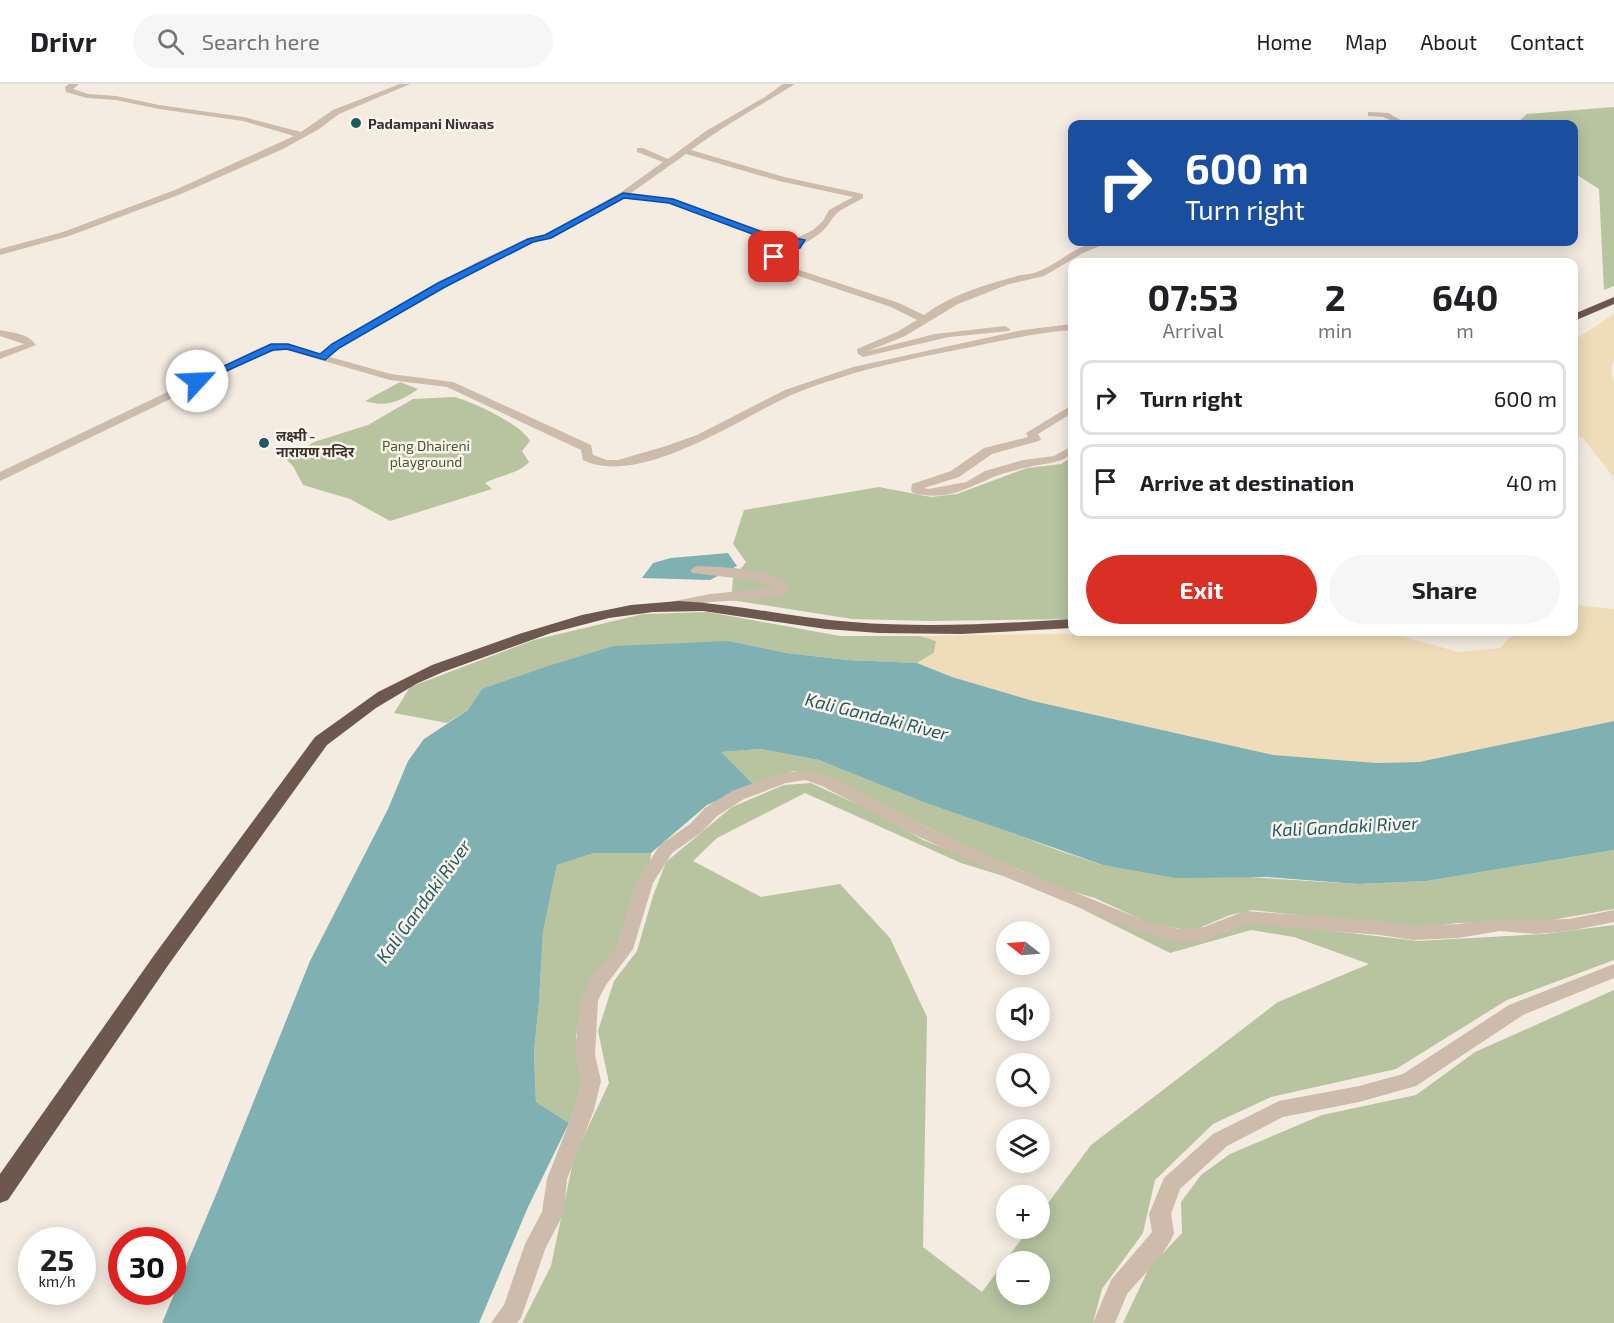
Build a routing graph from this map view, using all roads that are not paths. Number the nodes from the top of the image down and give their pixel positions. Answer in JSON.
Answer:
{"nodes":[{"id":1,"x":75,"y":84,"type":"edge"},
{"id":2,"x":406,"y":84,"type":"edge"},
{"id":3,"x":791,"y":84,"type":"edge"},
{"id":4,"x":1371,"y":114,"type":"dead end"},
{"id":5,"x":1397,"y":120,"type":"edge"},
{"id":6,"x":302,"y":135,"type":"junction"},
{"id":7,"x":640,"y":150,"type":"dead end"},
{"id":8,"x":685,"y":151,"type":"junction"},
{"id":9,"x":669,"y":162,"type":"junction"},
{"id":10,"x":623,"y":195,"type":"junction"},
{"id":11,"x":801,"y":240,"type":"junction"},
{"id":12,"x":1088,"y":246,"type":"edge"},
{"id":13,"x":0,"y":252,"type":"edge"},
{"id":14,"x":1068,"y":258,"type":"edge"},
{"id":15,"x":1068,"y":258,"type":"edge"},
{"id":16,"x":1614,"y":300,"type":"edge"},
{"id":17,"x":1578,"y":316,"type":"edge"},
{"id":18,"x":923,"y":321,"type":"junction"},
{"id":19,"x":1068,"y":327,"type":"edge"},
{"id":20,"x":1041,"y":330,"type":"junction"},
{"id":21,"x":0,"y":333,"type":"edge"},
{"id":22,"x":0,"y":356,"type":"edge"},
{"id":23,"x":322,"y":358,"type":"junction"},
{"id":24,"x":1068,"y":410,"type":"edge"},
{"id":25,"x":1068,"y":452,"type":"edge"},
{"id":26,"x":0,"y":477,"type":"edge"},
{"id":27,"x":697,"y":570,"type":"dead end"},
{"id":28,"x":655,"y":607,"type":"junction"},
{"id":29,"x":1068,"y":624,"type":"edge"},
{"id":30,"x":1614,"y":916,"type":"edge"},
{"id":31,"x":1614,"y":971,"type":"edge"},
{"id":32,"x":0,"y":1193,"type":"edge"},
{"id":33,"x":502,"y":1323,"type":"edge"},
{"id":34,"x":1104,"y":1323,"type":"edge"}],
"edges":[{"from":1,"to":6,"type":"street"},
{"from":2,"to":6,"type":"street"},
{"from":3,"to":8,"type":"street"},
{"from":4,"to":5,"type":"street"},
{"from":6,"to":13,"type":"street"},
{"from":7,"to":9,"type":"street"},
{"from":8,"to":9,"type":"street"},
{"from":8,"to":11,"type":"street"},
{"from":9,"to":10,"type":"street"},
{"from":10,"to":11,"type":"street"},
{"from":10,"to":23,"type":"street"},
{"from":11,"to":18,"type":"street"},
{"from":12,"to":15,"type":"street"},
{"from":14,"to":18,"type":"street"},
{"from":16,"to":17,"type":"highway"},
{"from":18,"to":20,"type":"street"},
{"from":19,"to":20,"type":"street"},
{"from":20,"to":23,"type":"street"},
{"from":21,"to":22,"type":"street"},
{"from":23,"to":26,"type":"street"},
{"from":24,"to":25,"type":"street"},
{"from":27,"to":28,"type":"street"},
{"from":28,"to":29,"type":"highway"},
{"from":28,"to":32,"type":"highway"},
{"from":30,"to":33,"type":"street"},
{"from":31,"to":34,"type":"street"}]}
